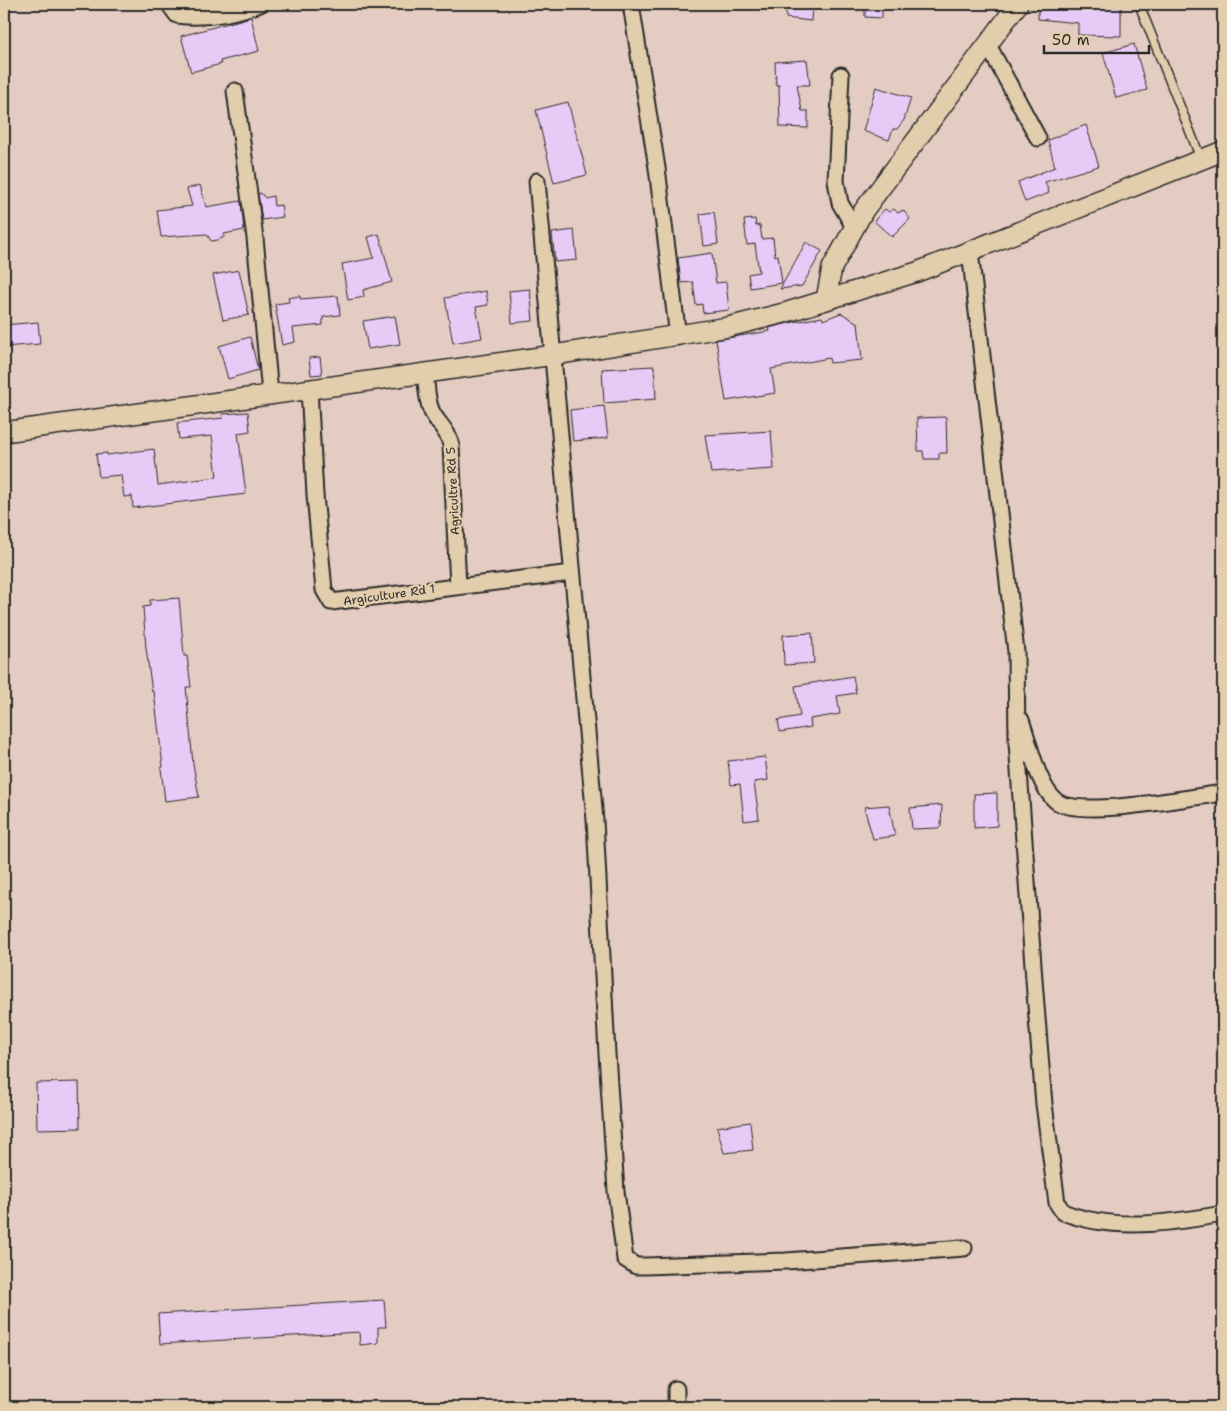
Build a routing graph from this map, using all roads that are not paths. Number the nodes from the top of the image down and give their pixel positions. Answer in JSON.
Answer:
{"nodes":[{"id":1,"x":169,"y":4,"type":"edge"},
{"id":2,"x":260,"y":4,"type":"edge"},
{"id":3,"x":631,"y":4,"type":"edge"},
{"id":4,"x":1018,"y":4,"type":"edge"},
{"id":5,"x":1139,"y":4,"type":"edge"},
{"id":6,"x":1221,"y":4,"type":"edge"},
{"id":7,"x":1223,"y":9,"type":"edge"},
{"id":8,"x":988,"y":45,"type":"junction"},
{"id":9,"x":841,"y":75,"type":"dead end"},
{"id":10,"x":235,"y":91,"type":"dead end"},
{"id":11,"x":1038,"y":138,"type":"dead end"},
{"id":12,"x":1223,"y":151,"type":"edge"},
{"id":13,"x":1201,"y":159,"type":"junction"},
{"id":14,"x":537,"y":181,"type":"dead end"},
{"id":15,"x":854,"y":227,"type":"junction"},
{"id":16,"x":970,"y":251,"type":"junction"},
{"id":17,"x":826,"y":300,"type":"junction"},
{"id":18,"x":678,"y":337,"type":"junction"},
{"id":19,"x":554,"y":355,"type":"junction"},
{"id":20,"x":425,"y":373,"type":"junction"},
{"id":21,"x":309,"y":388,"type":"junction"},
{"id":22,"x":270,"y":394,"type":"junction"},
{"id":23,"x":4,"y":432,"type":"edge"},
{"id":24,"x":572,"y":574,"type":"junction"},
{"id":25,"x":458,"y":586,"type":"junction"},
{"id":26,"x":1016,"y":707,"type":"junction"},
{"id":27,"x":1223,"y":793,"type":"edge"},
{"id":28,"x":1223,"y":1214,"type":"edge"},
{"id":29,"x":964,"y":1248,"type":"dead end"},
{"id":30,"x":676,"y":1389,"type":"dead end"},
{"id":31,"x":676,"y":1407,"type":"edge"}],
"edges":[{"from":1,"to":2,"type":"street"},
{"from":3,"to":18,"type":"street"},
{"from":4,"to":8,"type":"street"},
{"from":5,"to":13,"type":"lane"},
{"from":6,"to":7,"type":"lane"},
{"from":8,"to":11,"type":"street"},
{"from":8,"to":15,"type":"street"},
{"from":9,"to":15,"type":"street"},
{"from":10,"to":22,"type":"street"},
{"from":12,"to":13,"type":"street"},
{"from":13,"to":16,"type":"street"},
{"from":14,"to":19,"type":"street"},
{"from":15,"to":17,"type":"street"},
{"from":16,"to":17,"type":"street"},
{"from":16,"to":26,"type":"street"},
{"from":17,"to":18,"type":"street"},
{"from":18,"to":19,"type":"street"},
{"from":19,"to":20,"type":"street"},
{"from":19,"to":24,"type":"street"},
{"from":20,"to":21,"type":"street"},
{"from":20,"to":25,"type":"street","name":"Agricultre Rd 5"},
{"from":21,"to":22,"type":"street"},
{"from":21,"to":25,"type":"street","name":"Argiculture Rd 1"},
{"from":22,"to":23,"type":"street"},
{"from":24,"to":25,"type":"street","name":"Argiculture Rd 1"},
{"from":24,"to":29,"type":"street"},
{"from":26,"to":27,"type":"street"},
{"from":26,"to":28,"type":"street"},
{"from":30,"to":31,"type":"street"}]}
